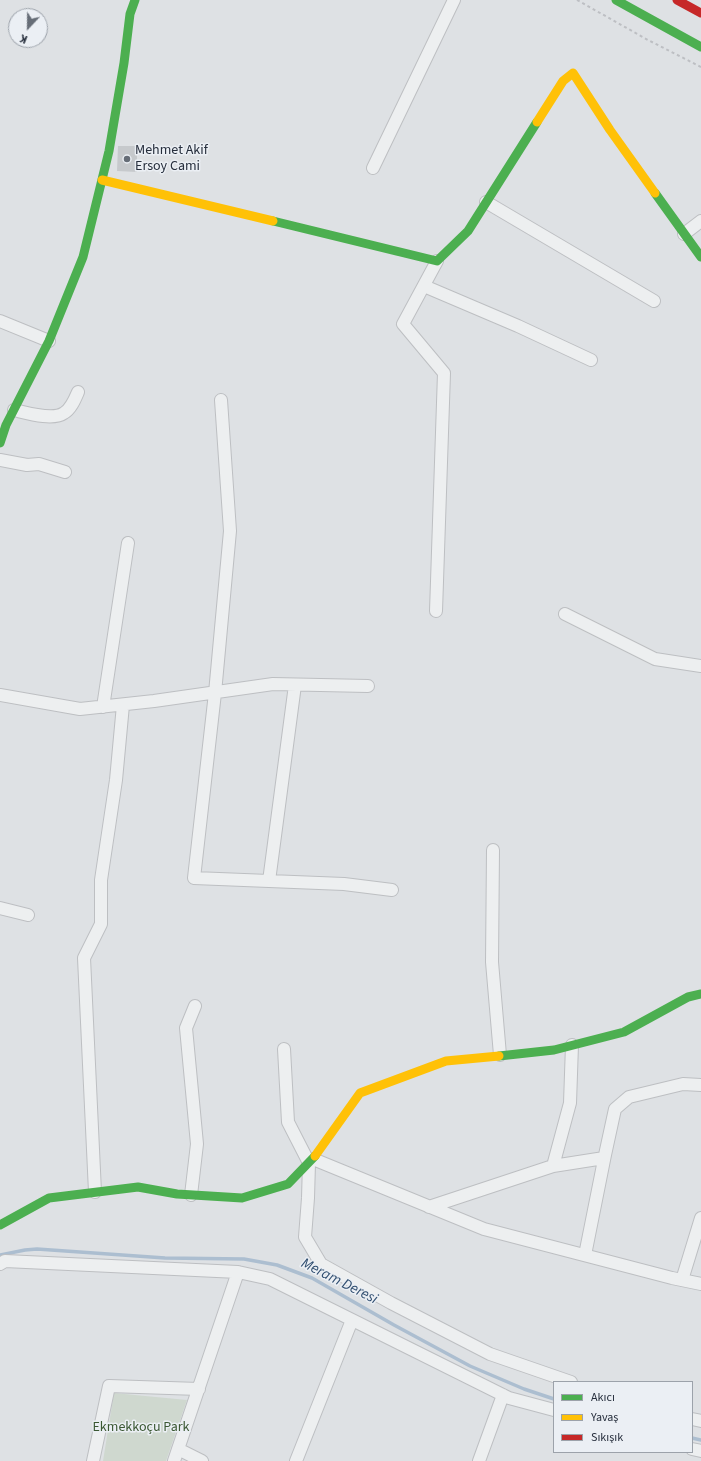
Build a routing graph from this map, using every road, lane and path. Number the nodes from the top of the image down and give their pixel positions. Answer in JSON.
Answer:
{"nodes":[{"id":1,"x":134,"y":0,"type":"edge"},
{"id":2,"x":454,"y":0,"type":"edge"},
{"id":3,"x":577,"y":0,"type":"edge"},
{"id":4,"x":616,"y":0,"type":"edge"},
{"id":5,"x":677,"y":0,"type":"edge"},
{"id":6,"x":701,"y":13,"type":"edge"},
{"id":7,"x":701,"y":47,"type":"edge"},
{"id":8,"x":701,"y":67,"type":"edge"},
{"id":9,"x":373,"y":168,"type":"dead end"},
{"id":10,"x":102,"y":180,"type":"junction"},
{"id":11,"x":486,"y":202,"type":"junction"},
{"id":12,"x":701,"y":221,"type":"edge"},
{"id":13,"x":684,"y":234,"type":"junction"},
{"id":14,"x":701,"y":258,"type":"edge"},
{"id":15,"x":437,"y":261,"type":"junction"},
{"id":16,"x":424,"y":286,"type":"junction"},
{"id":17,"x":654,"y":301,"type":"dead end"},
{"id":18,"x":0,"y":321,"type":"edge"},
{"id":19,"x":49,"y":341,"type":"junction"},
{"id":20,"x":591,"y":360,"type":"dead end"},
{"id":21,"x":78,"y":392,"type":"dead end"},
{"id":22,"x":221,"y":400,"type":"dead end"},
{"id":23,"x":14,"y":410,"type":"junction"},
{"id":24,"x":0,"y":443,"type":"edge"},
{"id":25,"x":0,"y":460,"type":"edge"},
{"id":26,"x":65,"y":472,"type":"dead end"},
{"id":27,"x":128,"y":543,"type":"dead end"},
{"id":28,"x":436,"y":611,"type":"dead end"},
{"id":29,"x":565,"y":614,"type":"dead end"},
{"id":30,"x":701,"y":666,"type":"edge"},
{"id":31,"x":295,"y":685,"type":"junction"},
{"id":32,"x":368,"y":686,"type":"dead end"},
{"id":33,"x":215,"y":693,"type":"junction"},
{"id":34,"x":0,"y":695,"type":"edge"},
{"id":35,"x":122,"y":704,"type":"junction"},
{"id":36,"x":103,"y":707,"type":"junction"},
{"id":37,"x":493,"y":850,"type":"dead end"},
{"id":38,"x":269,"y":881,"type":"junction"},
{"id":39,"x":392,"y":890,"type":"dead end"},
{"id":40,"x":0,"y":908,"type":"edge"},
{"id":41,"x":28,"y":915,"type":"dead end"},
{"id":42,"x":701,"y":994,"type":"edge"},
{"id":43,"x":195,"y":1006,"type":"dead end"},
{"id":44,"x":572,"y":1045,"type":"junction"},
{"id":45,"x":284,"y":1049,"type":"dead end"},
{"id":46,"x":500,"y":1055,"type":"junction"},
{"id":47,"x":701,"y":1085,"type":"edge"},
{"id":48,"x":604,"y":1158,"type":"junction"},
{"id":49,"x":311,"y":1161,"type":"junction"},
{"id":50,"x":553,"y":1166,"type":"junction"},
{"id":51,"x":95,"y":1192,"type":"junction"},
{"id":52,"x":191,"y":1195,"type":"junction"},
{"id":53,"x":429,"y":1206,"type":"junction"},
{"id":54,"x":701,"y":1218,"type":"edge"},
{"id":55,"x":0,"y":1225,"type":"edge"},
{"id":56,"x":585,"y":1255,"type":"junction"},
{"id":57,"x":0,"y":1264,"type":"edge"},
{"id":58,"x":238,"y":1272,"type":"junction"},
{"id":59,"x":682,"y":1280,"type":"junction"},
{"id":60,"x":701,"y":1284,"type":"edge"},
{"id":61,"x":352,"y":1320,"type":"junction"},
{"id":62,"x":568,"y":1381,"type":"edge"},
{"id":63,"x":199,"y":1389,"type":"junction"},
{"id":64,"x":503,"y":1395,"type":"junction"},
{"id":65,"x":553,"y":1410,"type":"edge"},
{"id":66,"x":178,"y":1449,"type":"junction"},
{"id":67,"x":93,"y":1461,"type":"edge"},
{"id":68,"x":174,"y":1461,"type":"edge"},
{"id":69,"x":202,"y":1461,"type":"edge"},
{"id":70,"x":296,"y":1461,"type":"edge"},
{"id":71,"x":479,"y":1461,"type":"edge"}],
"edges":[{"from":1,"to":10,"type":"main road"},
{"from":2,"to":9,"type":"street"},
{"from":3,"to":8,"type":"path"},
{"from":4,"to":7,"type":"main road"},
{"from":5,"to":6,"type":"main road"},
{"from":10,"to":15,"type":"main road"},
{"from":10,"to":19,"type":"main road"},
{"from":11,"to":13,"type":"main road"},
{"from":11,"to":15,"type":"main road"},
{"from":11,"to":17,"type":"street"},
{"from":12,"to":13,"type":"street"},
{"from":13,"to":14,"type":"main road"},
{"from":15,"to":16,"type":"street"},
{"from":16,"to":20,"type":"street"},
{"from":16,"to":28,"type":"street"},
{"from":18,"to":19,"type":"street"},
{"from":19,"to":23,"type":"main road"},
{"from":21,"to":23,"type":"street"},
{"from":22,"to":33,"type":"street"},
{"from":23,"to":24,"type":"main road"},
{"from":25,"to":26,"type":"street"},
{"from":27,"to":36,"type":"street"},
{"from":29,"to":30,"type":"street"},
{"from":31,"to":32,"type":"street"},
{"from":31,"to":33,"type":"street"},
{"from":31,"to":38,"type":"street"},
{"from":33,"to":35,"type":"street"},
{"from":33,"to":38,"type":"street"},
{"from":34,"to":36,"type":"street"},
{"from":35,"to":36,"type":"street"},
{"from":35,"to":51,"type":"street"},
{"from":37,"to":46,"type":"street"},
{"from":38,"to":39,"type":"street"},
{"from":40,"to":41,"type":"street"},
{"from":42,"to":44,"type":"main road"},
{"from":43,"to":52,"type":"street"},
{"from":44,"to":46,"type":"main road"},
{"from":44,"to":50,"type":"street"},
{"from":45,"to":49,"type":"street"},
{"from":46,"to":49,"type":"main road"},
{"from":47,"to":48,"type":"street"},
{"from":48,"to":50,"type":"street"},
{"from":48,"to":56,"type":"street"},
{"from":49,"to":52,"type":"main road"},
{"from":49,"to":53,"type":"street"},
{"from":49,"to":62,"type":"street"},
{"from":50,"to":53,"type":"street"},
{"from":51,"to":52,"type":"main road"},
{"from":51,"to":55,"type":"main road"},
{"from":53,"to":56,"type":"street"},
{"from":54,"to":59,"type":"street"},
{"from":56,"to":59,"type":"street"},
{"from":57,"to":58,"type":"street"},
{"from":58,"to":61,"type":"street"},
{"from":58,"to":63,"type":"street"},
{"from":59,"to":60,"type":"street"},
{"from":61,"to":64,"type":"street"},
{"from":61,"to":70,"type":"street"},
{"from":63,"to":66,"type":"street"},
{"from":63,"to":67,"type":"street"},
{"from":64,"to":65,"type":"street"},
{"from":64,"to":71,"type":"street"},
{"from":66,"to":68,"type":"street"},
{"from":66,"to":69,"type":"street"}]}
